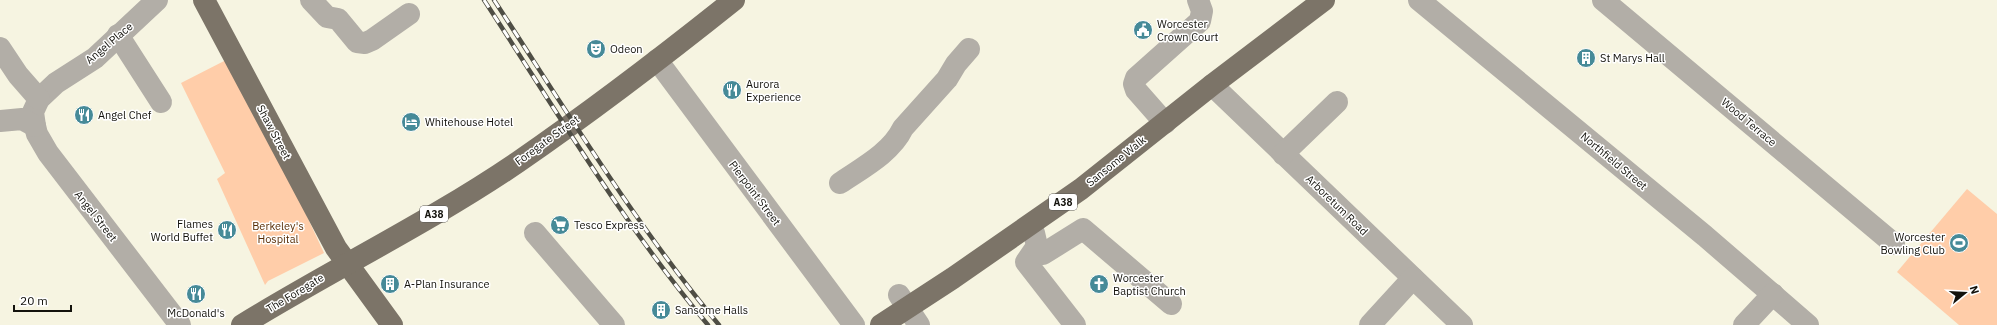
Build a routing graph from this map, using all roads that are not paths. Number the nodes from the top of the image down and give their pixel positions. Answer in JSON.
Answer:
{"nodes":[{"id":1,"x":157,"y":0,"type":"edge"},
{"id":2,"x":204,"y":0,"type":"edge"},
{"id":3,"x":311,"y":0,"type":"edge"},
{"id":4,"x":734,"y":0,"type":"edge"},
{"id":5,"x":1198,"y":0,"type":"edge"},
{"id":6,"x":1324,"y":0,"type":"edge"},
{"id":7,"x":1419,"y":0,"type":"edge"},
{"id":8,"x":1603,"y":0,"type":"edge"},
{"id":9,"x":409,"y":14,"type":"dead end"},
{"id":10,"x":118,"y":35,"type":"junction"},
{"id":11,"x":0,"y":48,"type":"edge"},
{"id":12,"x":969,"y":49,"type":"dead end"},
{"id":13,"x":657,"y":60,"type":"junction"},
{"id":14,"x":1212,"y":85,"type":"junction"},
{"id":15,"x":40,"y":99,"type":"junction"},
{"id":16,"x":161,"y":102,"type":"dead end"},
{"id":17,"x":1337,"y":102,"type":"dead end"},
{"id":18,"x":0,"y":121,"type":"edge"},
{"id":19,"x":1164,"y":123,"type":"junction"},
{"id":20,"x":35,"y":126,"type":"junction"},
{"id":21,"x":1283,"y":154,"type":"junction"},
{"id":22,"x":840,"y":183,"type":"dead end"},
{"id":23,"x":1029,"y":225,"type":"junction"},
{"id":24,"x":535,"y":233,"type":"dead end"},
{"id":25,"x":1894,"y":244,"type":"dead end"},
{"id":26,"x":1038,"y":246,"type":"junction"},
{"id":27,"x":348,"y":262,"type":"junction"},
{"id":28,"x":1413,"y":278,"type":"junction"},
{"id":29,"x":1773,"y":294,"type":"junction"},
{"id":30,"x":903,"y":301,"type":"junction"},
{"id":31,"x":1172,"y":304,"type":"dead end"},
{"id":32,"x":180,"y":325,"type":"edge"},
{"id":33,"x":242,"y":325,"type":"edge"},
{"id":34,"x":392,"y":325,"type":"edge"},
{"id":35,"x":614,"y":325,"type":"edge"},
{"id":36,"x":854,"y":325,"type":"edge"},
{"id":37,"x":881,"y":325,"type":"edge"},
{"id":38,"x":919,"y":325,"type":"edge"},
{"id":39,"x":1075,"y":325,"type":"edge"},
{"id":40,"x":1370,"y":325,"type":"edge"},
{"id":41,"x":1462,"y":325,"type":"edge"},
{"id":42,"x":1744,"y":325,"type":"edge"},
{"id":43,"x":1808,"y":325,"type":"edge"}],
"edges":[{"from":1,"to":10,"type":"street","name":"Angel Place"},
{"from":2,"to":27,"type":"main road","name":"Shaw Street"},
{"from":3,"to":9,"type":"street"},
{"from":4,"to":13,"type":"main road","name":"Foregate Street","number":"A38"},
{"from":5,"to":19,"type":"street"},
{"from":6,"to":14,"type":"main road","name":"Sansome Walk","number":"A38"},
{"from":7,"to":29,"type":"street","name":"Northfield Street"},
{"from":8,"to":25,"type":"street","name":"Wood Terrace"},
{"from":10,"to":15,"type":"street","name":"Angel Place"},
{"from":10,"to":16,"type":"street"},
{"from":11,"to":15,"type":"street"},
{"from":12,"to":22,"type":"street"},
{"from":13,"to":27,"type":"main road","name":"Foregate Street","number":"A38"},
{"from":13,"to":36,"type":"street","name":"Pierpoint Street"},
{"from":14,"to":19,"type":"main road","name":"Sansome Walk","number":"A38"},
{"from":14,"to":21,"type":"street","name":"Arboretum Road"},
{"from":15,"to":20,"type":"street","name":"Angel Street"},
{"from":17,"to":21,"type":"street"},
{"from":18,"to":20,"type":"street"},
{"from":19,"to":23,"type":"main road","name":"Sansome Walk","number":"A38"},
{"from":20,"to":32,"type":"street","name":"Angel Street"},
{"from":21,"to":28,"type":"street","name":"Arboretum Road"},
{"from":23,"to":26,"type":"street"},
{"from":23,"to":30,"type":"main road","name":"Sansome Walk","number":"A38"},
{"from":24,"to":35,"type":"street"},
{"from":26,"to":31,"type":"street"},
{"from":26,"to":39,"type":"street"},
{"from":27,"to":33,"type":"main road","name":"The Foregate","number":"A38"},
{"from":27,"to":34,"type":"main road","name":"Shaw Street"},
{"from":28,"to":40,"type":"street"},
{"from":28,"to":41,"type":"street","name":"Arboretum Road"},
{"from":29,"to":42,"type":"street"},
{"from":29,"to":43,"type":"street","name":"Northfield Street"},
{"from":30,"to":37,"type":"main road","name":"Sansome Walk","number":"A38"},
{"from":30,"to":38,"type":"street"}]}
